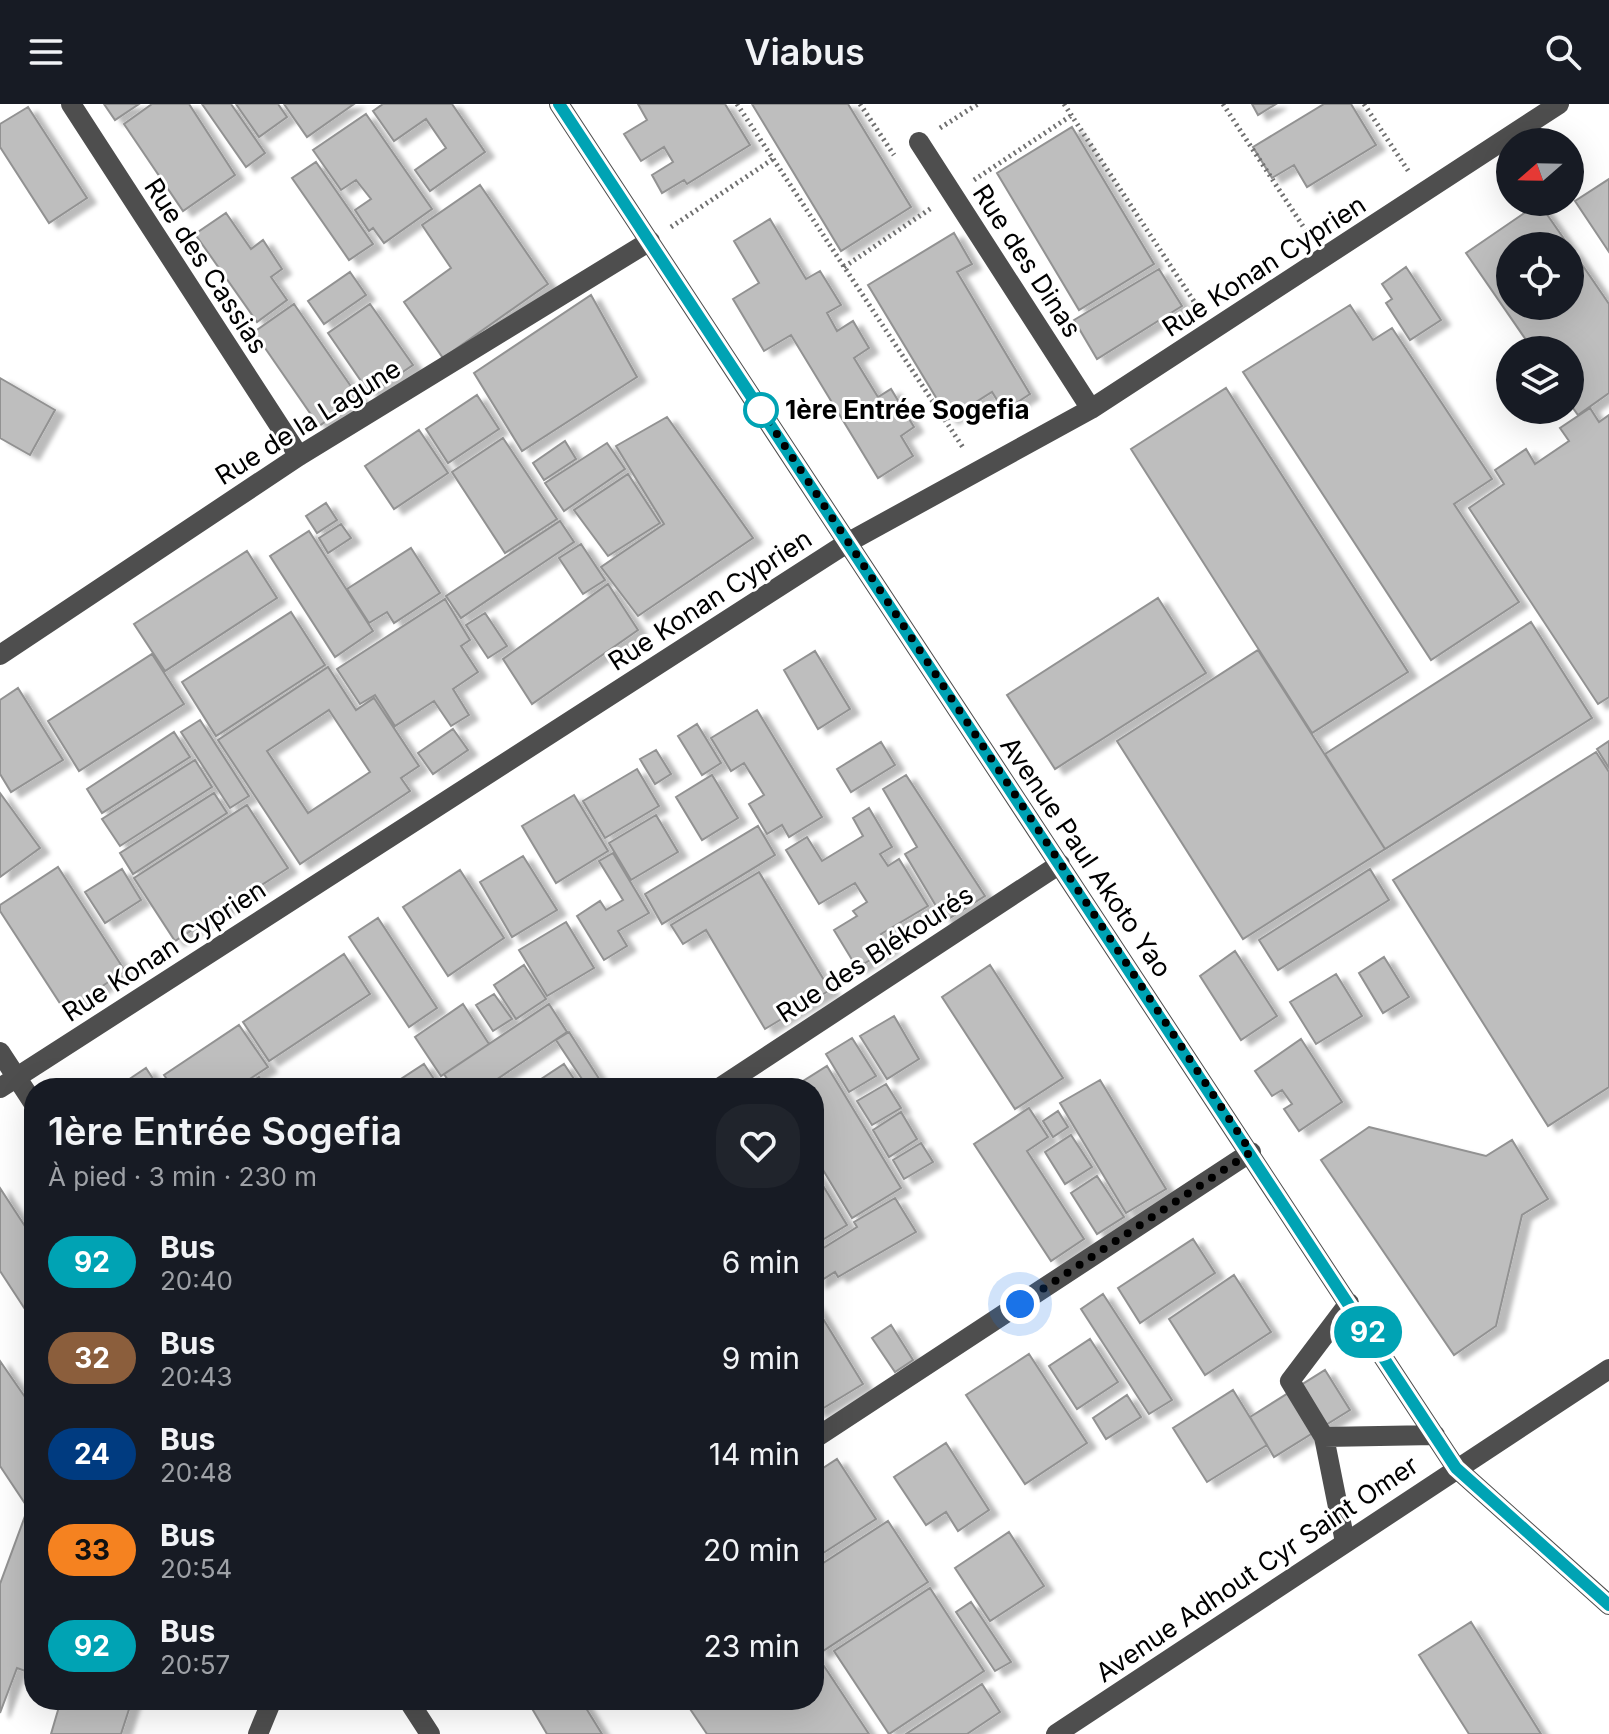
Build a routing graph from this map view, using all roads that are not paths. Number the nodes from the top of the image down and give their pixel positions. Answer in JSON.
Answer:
{"nodes":[{"id":1,"x":71,"y":104,"type":"edge"},
{"id":2,"x":559,"y":104,"type":"edge"},
{"id":3,"x":1559,"y":104,"type":"edge"},
{"id":4,"x":919,"y":142,"type":"road end"},
{"id":5,"x":650,"y":241,"type":"junction"},
{"id":6,"x":1091,"y":409,"type":"junction"},
{"id":7,"x":299,"y":456,"type":"junction"},
{"id":8,"x":847,"y":543,"type":"junction"},
{"id":9,"x":0,"y":655,"type":"edge"},
{"id":10,"x":1060,"y":864,"type":"junction"},
{"id":11,"x":0,"y":1052,"type":"edge"},
{"id":12,"x":734,"y":1078,"type":"edge"},
{"id":13,"x":8,"y":1082,"type":"edge"},
{"id":14,"x":24,"y":1096,"type":"edge"},
{"id":15,"x":1251,"y":1152,"type":"junction"},
{"id":16,"x":1349,"y":1303,"type":"junction"},
{"id":17,"x":1609,"y":1369,"type":"edge"},
{"id":18,"x":824,"y":1432,"type":"edge"},
{"id":19,"x":1435,"y":1435,"type":"junction"},
{"id":20,"x":1324,"y":1437,"type":"junction"},
{"id":21,"x":1456,"y":1468,"type":"junction"},
{"id":22,"x":1345,"y":1542,"type":"junction"},
{"id":23,"x":1609,"y":1605,"type":"edge"},
{"id":24,"x":268,"y":1710,"type":"edge"},
{"id":25,"x":417,"y":1710,"type":"edge"},
{"id":26,"x":258,"y":1734,"type":"edge"},
{"id":27,"x":430,"y":1734,"type":"edge"},
{"id":28,"x":1056,"y":1734,"type":"edge"}],
"edges":[{"from":1,"to":7,"type":"street","name":"Rue des Cassias"},
{"from":2,"to":5,"type":"street","name":"Avenue Paul Akoto Yao"},
{"from":3,"to":6,"type":"street","name":"Rue Konan Cyprien"},
{"from":4,"to":6,"type":"street","name":"Rue des Dinas"},
{"from":5,"to":7,"type":"street","name":"Rue de la Lagune"},
{"from":5,"to":8,"type":"street","name":"Avenue Paul Akoto Yao"},
{"from":6,"to":8,"type":"street","name":"Rue Konan Cyprien"},
{"from":7,"to":9,"type":"street","name":"Rue de la Lagune"},
{"from":8,"to":10,"type":"street","name":"Avenue Paul Akoto Yao"},
{"from":8,"to":13,"type":"street","name":"Rue Konan Cyprien"},
{"from":10,"to":12,"type":"street","name":"Rue des Blékourés"},
{"from":10,"to":15,"type":"street","name":"Avenue Paul Akoto Yao"},
{"from":11,"to":13,"type":"street"},
{"from":13,"to":14,"type":"street"},
{"from":15,"to":16,"type":"street","name":"Avenue Paul Akoto Yao"},
{"from":15,"to":18,"type":"street"},
{"from":16,"to":19,"type":"street","name":"Avenue Paul Akoto Yao"},
{"from":16,"to":20,"type":"street"},
{"from":17,"to":21,"type":"street","name":"Avenue Adhout Cyr Saint Omer"},
{"from":19,"to":20,"type":"street"},
{"from":19,"to":21,"type":"street","name":"Avenue Paul Akoto Yao"},
{"from":20,"to":22,"type":"street"},
{"from":21,"to":22,"type":"street","name":"Avenue Adhout Cyr Saint Omer"},
{"from":21,"to":23,"type":"street","name":"Avenue Paul Akoto Yao"},
{"from":22,"to":28,"type":"street","name":"Avenue Adhout Cyr Saint Omer"},
{"from":24,"to":26,"type":"street"},
{"from":25,"to":27,"type":"street"}]}
